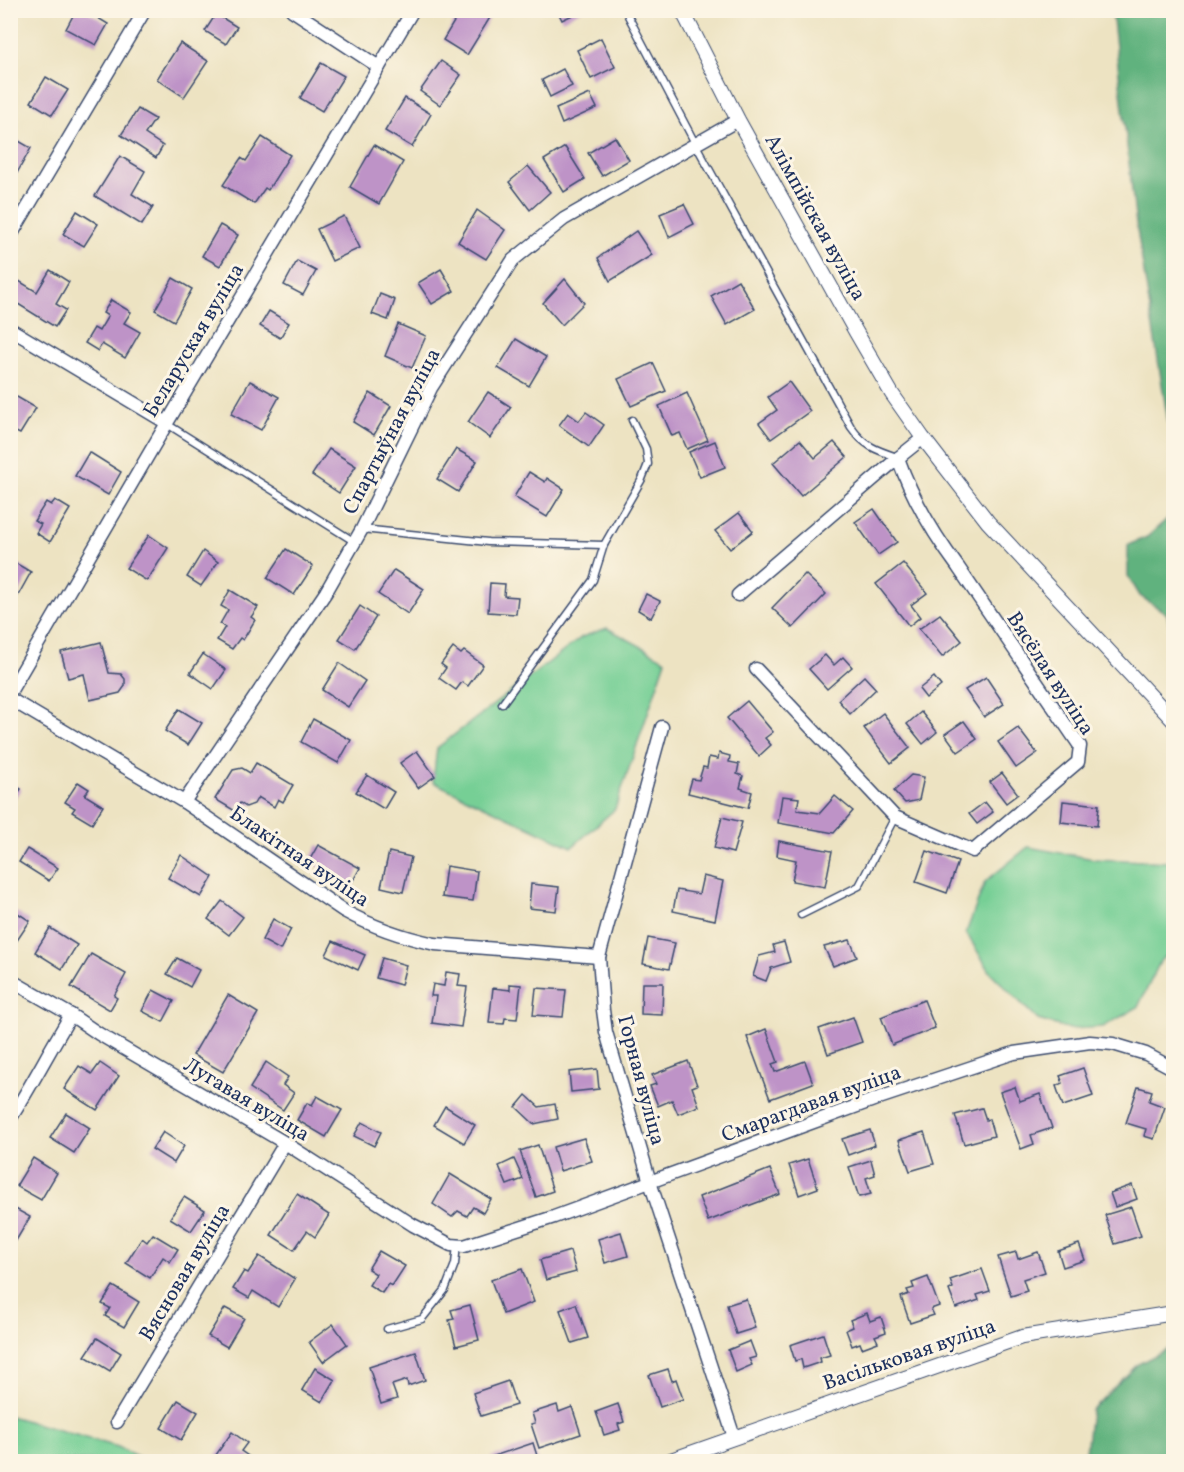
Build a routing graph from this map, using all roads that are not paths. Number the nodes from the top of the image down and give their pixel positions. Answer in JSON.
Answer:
{"nodes":[{"id":1,"x":145,"y":10,"type":"edge"},
{"id":2,"x":292,"y":10,"type":"edge"},
{"id":3,"x":413,"y":10,"type":"edge"},
{"id":4,"x":625,"y":10,"type":"edge"},
{"id":5,"x":682,"y":10,"type":"edge"},
{"id":6,"x":379,"y":67,"type":"junction"},
{"id":7,"x":738,"y":120,"type":"junction"},
{"id":8,"x":696,"y":145,"type":"junction"},
{"id":9,"x":10,"y":237,"type":"edge"},
{"id":10,"x":10,"y":329,"type":"edge"},
{"id":11,"x":632,"y":420,"type":"dead end"},
{"id":12,"x":167,"y":423,"type":"junction"},
{"id":13,"x":923,"y":438,"type":"junction"},
{"id":14,"x":898,"y":458,"type":"junction"},
{"id":15,"x":362,"y":529,"type":"junction"},
{"id":16,"x":355,"y":542,"type":"junction"},
{"id":17,"x":604,"y":545,"type":"junction"},
{"id":18,"x":738,"y":595,"type":"dead end"},
{"id":19,"x":756,"y":669,"type":"dead end"},
{"id":20,"x":10,"y":692,"type":"edge"},
{"id":21,"x":10,"y":699,"type":"edge"},
{"id":22,"x":502,"y":704,"type":"dead end"},
{"id":23,"x":1173,"y":721,"type":"edge"},
{"id":24,"x":662,"y":727,"type":"dead end"},
{"id":25,"x":184,"y":802,"type":"junction"},
{"id":26,"x":895,"y":817,"type":"junction"},
{"id":27,"x":801,"y":915,"type":"dead end"},
{"id":28,"x":599,"y":957,"type":"junction"},
{"id":29,"x":10,"y":980,"type":"edge"},
{"id":30,"x":71,"y":1015,"type":"junction"},
{"id":31,"x":1173,"y":1069,"type":"edge"},
{"id":32,"x":10,"y":1119,"type":"edge"},
{"id":33,"x":285,"y":1143,"type":"junction"},
{"id":34,"x":650,"y":1182,"type":"junction"},
{"id":35,"x":461,"y":1245,"type":"junction"},
{"id":36,"x":1173,"y":1312,"type":"edge"},
{"id":37,"x":387,"y":1329,"type":"dead end"},
{"id":38,"x":117,"y":1422,"type":"dead end"},
{"id":39,"x":734,"y":1437,"type":"junction"},
{"id":40,"x":665,"y":1461,"type":"edge"}],
"edges":[{"from":1,"to":9,"type":"street"},
{"from":2,"to":6,"type":"street"},
{"from":3,"to":6,"type":"street","name":"Беларуская вуліца"},
{"from":4,"to":8,"type":"lane"},
{"from":5,"to":7,"type":"street","name":"Алімпійская вуліца"},
{"from":6,"to":12,"type":"street","name":"Беларуская вуліца"},
{"from":7,"to":8,"type":"street","name":"Спартыўная вуліца"},
{"from":7,"to":13,"type":"street","name":"Алімпійская вуліца"},
{"from":8,"to":14,"type":"lane"},
{"from":8,"to":15,"type":"street","name":"Спартыўная вуліца"},
{"from":10,"to":12,"type":"street"},
{"from":11,"to":17,"type":"lane"},
{"from":12,"to":16,"type":"lane"},
{"from":12,"to":20,"type":"street","name":"Беларуская вуліца"},
{"from":13,"to":14,"type":"street"},
{"from":13,"to":23,"type":"street","name":"Алімпійская вуліца"},
{"from":14,"to":18,"type":"street"},
{"from":14,"to":26,"type":"street","name":"Вясёлая вуліца"},
{"from":15,"to":16,"type":"street","name":"Спартыўная вуліца"},
{"from":15,"to":17,"type":"lane"},
{"from":16,"to":25,"type":"street","name":"Спартыўная вуліца"},
{"from":17,"to":22,"type":"lane"},
{"from":19,"to":26,"type":"street","name":"Вясёлая вуліца"},
{"from":21,"to":25,"type":"street","name":"Блакітная вуліца"},
{"from":24,"to":28,"type":"street","name":"Горная вуліца"},
{"from":25,"to":28,"type":"street","name":"Блакітная вуліца"},
{"from":26,"to":27,"type":"lane"},
{"from":28,"to":34,"type":"street","name":"Горная вуліца"},
{"from":29,"to":30,"type":"street","name":"Лугавая вуліца"},
{"from":30,"to":32,"type":"street"},
{"from":30,"to":33,"type":"street","name":"Лугавая вуліца"},
{"from":31,"to":34,"type":"street","name":"Смарагдавая вуліца"},
{"from":33,"to":35,"type":"street","name":"Лугавая вуліца"},
{"from":33,"to":38,"type":"street","name":"Вясновая вуліца"},
{"from":34,"to":35,"type":"street","name":"Смарагдавая вуліца"},
{"from":34,"to":39,"type":"street","name":"Горная вуліца"},
{"from":35,"to":37,"type":"lane"},
{"from":36,"to":39,"type":"street","name":"Васільковая вуліца"},
{"from":39,"to":40,"type":"street","name":"Васільковая вуліца"}]}
